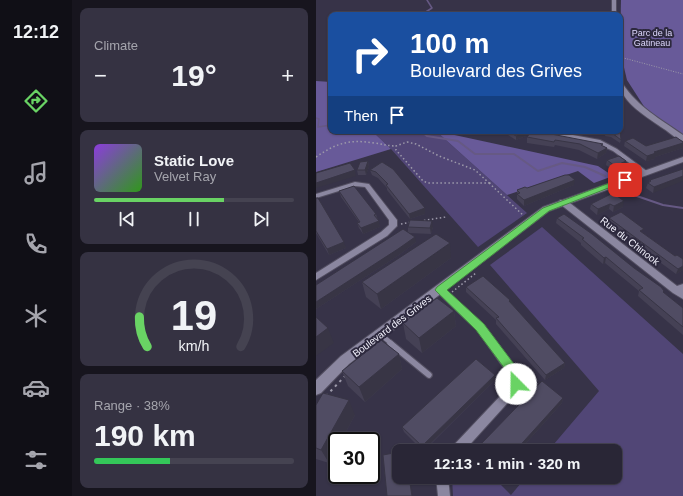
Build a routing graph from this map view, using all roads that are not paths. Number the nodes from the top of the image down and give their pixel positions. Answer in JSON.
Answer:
{"nodes":[{"id":1,"x":614,"y":0,"type":"edge"},
{"id":2,"x":614,"y":12,"type":"edge"},
{"id":3,"x":623,"y":89,"type":"edge"},
{"id":4,"x":572,"y":134,"type":"edge"},
{"id":5,"x":682,"y":138,"type":"edge"},
{"id":6,"x":683,"y":159,"type":"edge"},
{"id":7,"x":646,"y":172,"type":"junction"},
{"id":8,"x":316,"y":196,"type":"edge"},
{"id":9,"x":563,"y":202,"type":"junction"},
{"id":10,"x":317,"y":273,"type":"edge"},
{"id":11,"x":681,"y":291,"type":"edge"},
{"id":12,"x":443,"y":293,"type":"junction"},
{"id":13,"x":380,"y":334,"type":"junction"},
{"id":14,"x":428,"y":375,"type":"dead end"},
{"id":15,"x":316,"y":389,"type":"edge"},
{"id":16,"x":462,"y":444,"type":"edge"},
{"id":17,"x":443,"y":484,"type":"edge"},
{"id":18,"x":444,"y":496,"type":"edge"}],
"edges":[{"from":1,"to":2,"type":"street"},
{"from":3,"to":5,"type":"street"},
{"from":4,"to":7,"type":"street"},
{"from":6,"to":7,"type":"street","name":"Boulevard des Grives"},
{"from":7,"to":9,"type":"street","name":"Boulevard des Grives"},
{"from":8,"to":10,"type":"street"},
{"from":9,"to":11,"type":"street","name":"Rue du Chinook"},
{"from":9,"to":12,"type":"street","name":"Boulevard des Grives"},
{"from":12,"to":13,"type":"street","name":"Boulevard des Grives"},
{"from":12,"to":16,"type":"street"},
{"from":13,"to":14,"type":"lane"},
{"from":13,"to":15,"type":"street","name":"Boulevard des Grives"},
{"from":17,"to":18,"type":"street"}]}
